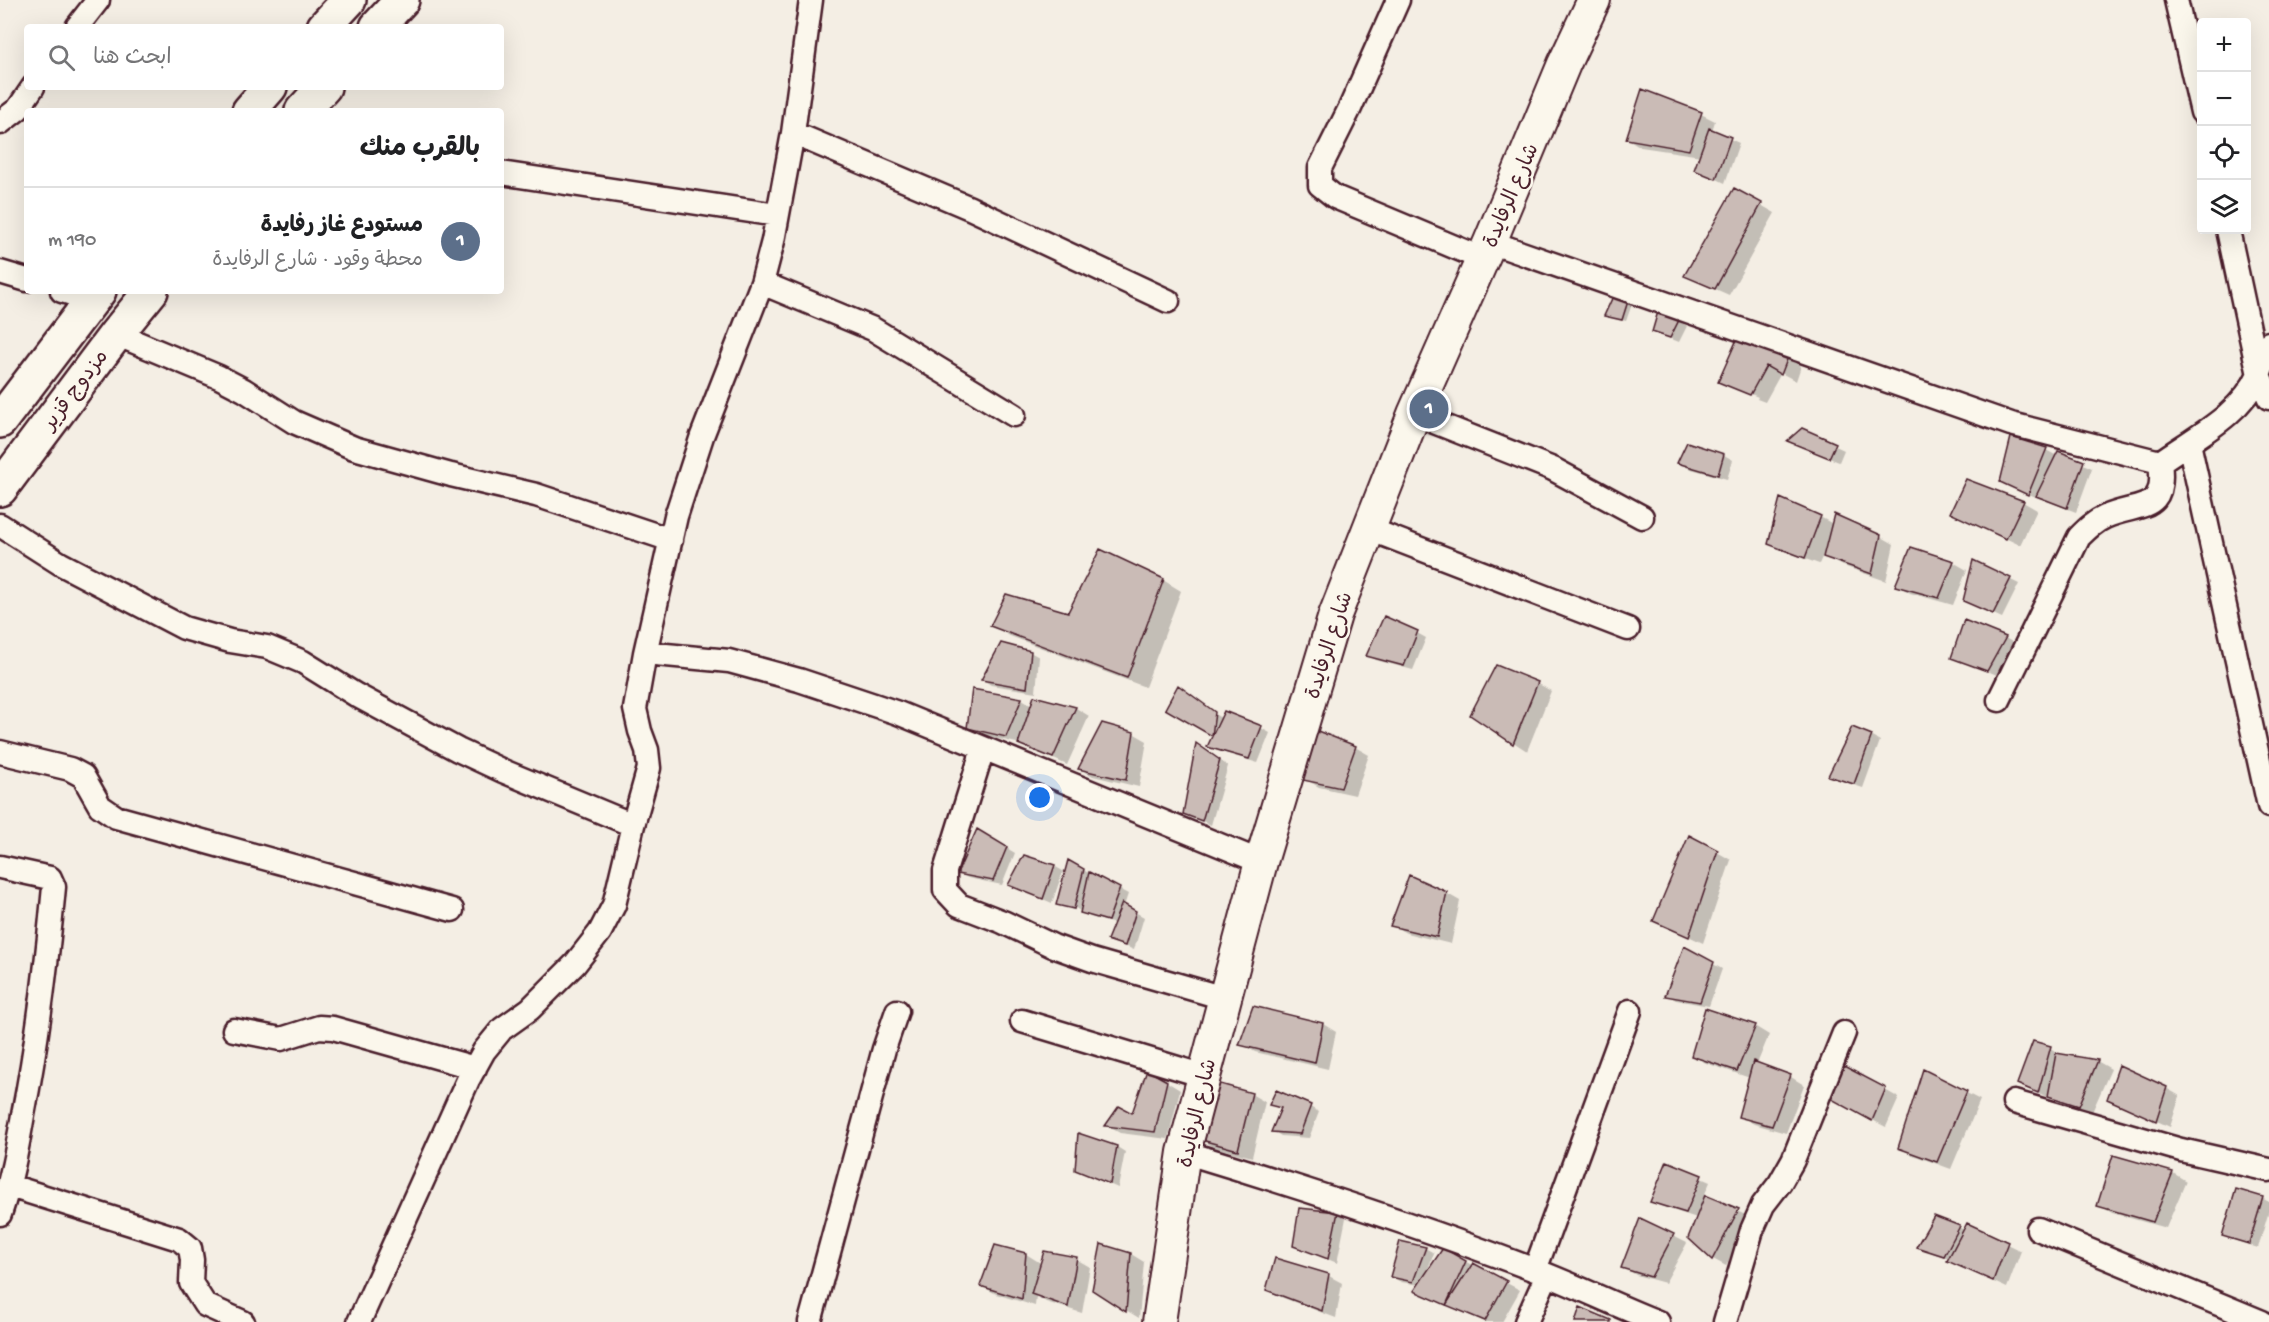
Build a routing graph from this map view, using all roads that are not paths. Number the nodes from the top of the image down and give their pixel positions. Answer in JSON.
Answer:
{"nodes":[{"id":1,"x":98,"y":0,"type":"edge"},
{"id":2,"x":349,"y":0,"type":"edge"},
{"id":3,"x":402,"y":0,"type":"edge"},
{"id":4,"x":811,"y":0,"type":"edge"},
{"id":5,"x":1398,"y":0,"type":"edge"},
{"id":6,"x":1594,"y":0,"type":"edge"},
{"id":7,"x":2176,"y":0,"type":"edge"},
{"id":8,"x":79,"y":24,"type":"edge"},
{"id":9,"x":327,"y":24,"type":"edge"},
{"id":10,"x":380,"y":24,"type":"edge"},
{"id":11,"x":31,"y":90,"type":"edge"},
{"id":12,"x":267,"y":90,"type":"edge"},
{"id":13,"x":321,"y":90,"type":"edge"},
{"id":14,"x":2197,"y":90,"type":"edge"},
{"id":15,"x":252,"y":108,"type":"edge"},
{"id":16,"x":305,"y":108,"type":"edge"},
{"id":17,"x":15,"y":114,"type":"edge"},
{"id":18,"x":793,"y":133,"type":"junction"},
{"id":19,"x":504,"y":173,"type":"edge"},
{"id":20,"x":777,"y":215,"type":"junction"},
{"id":21,"x":2229,"y":234,"type":"edge"},
{"id":22,"x":1486,"y":250,"type":"junction"},
{"id":23,"x":0,"y":272,"type":"edge"},
{"id":24,"x":24,"y":279,"type":"edge"},
{"id":25,"x":762,"y":284,"type":"junction"},
{"id":26,"x":84,"y":294,"type":"edge"},
{"id":27,"x":149,"y":294,"type":"edge"},
{"id":28,"x":1168,"y":301,"type":"dead end"},
{"id":29,"x":116,"y":334,"type":"junction"},
{"id":30,"x":2269,"y":343,"type":"edge"},
{"id":31,"x":2259,"y":375,"type":"junction"},
{"id":32,"x":2269,"y":398,"type":"edge"},
{"id":33,"x":1414,"y":414,"type":"junction"},
{"id":34,"x":1014,"y":415,"type":"dead end"},
{"id":35,"x":0,"y":421,"type":"edge"},
{"id":36,"x":2189,"y":443,"type":"junction"},
{"id":37,"x":2160,"y":462,"type":"junction"},
{"id":38,"x":0,"y":489,"type":"edge"},
{"id":39,"x":1642,"y":517,"type":"dead end"},
{"id":40,"x":0,"y":525,"type":"edge"},
{"id":41,"x":1369,"y":529,"type":"junction"},
{"id":42,"x":671,"y":540,"type":"junction"},
{"id":43,"x":1628,"y":629,"type":"dead end"},
{"id":44,"x":645,"y":653,"type":"junction"},
{"id":45,"x":1999,"y":700,"type":"dead end"},
{"id":46,"x":982,"y":749,"type":"junction"},
{"id":47,"x":0,"y":752,"type":"edge"},
{"id":48,"x":2269,"y":806,"type":"edge"},
{"id":49,"x":633,"y":825,"type":"junction"},
{"id":50,"x":1261,"y":862,"type":"junction"},
{"id":51,"x":0,"y":867,"type":"edge"},
{"id":52,"x":452,"y":910,"type":"dead end"},
{"id":53,"x":1224,"y":998,"type":"junction"},
{"id":54,"x":897,"y":1011,"type":"dead end"},
{"id":55,"x":1630,"y":1011,"type":"dead end"},
{"id":56,"x":1022,"y":1021,"type":"dead end"},
{"id":57,"x":234,"y":1030,"type":"dead end"},
{"id":58,"x":1844,"y":1033,"type":"dead end"},
{"id":59,"x":475,"y":1068,"type":"junction"},
{"id":60,"x":1204,"y":1076,"type":"junction"},
{"id":61,"x":2014,"y":1102,"type":"dead end"},
{"id":62,"x":1184,"y":1152,"type":"junction"},
{"id":63,"x":2269,"y":1170,"type":"edge"},
{"id":64,"x":10,"y":1186,"type":"junction"},
{"id":65,"x":0,"y":1214,"type":"edge"},
{"id":66,"x":2038,"y":1229,"type":"dead end"},
{"id":67,"x":1541,"y":1272,"type":"junction"},
{"id":68,"x":243,"y":1322,"type":"edge"},
{"id":69,"x":359,"y":1322,"type":"edge"},
{"id":70,"x":810,"y":1322,"type":"edge"},
{"id":71,"x":1159,"y":1322,"type":"edge"},
{"id":72,"x":1526,"y":1322,"type":"edge"},
{"id":73,"x":1658,"y":1322,"type":"edge"},
{"id":74,"x":1725,"y":1322,"type":"edge"},
{"id":75,"x":2262,"y":1322,"type":"edge"}],
"edges":[{"from":1,"to":8,"type":"street"},
{"from":2,"to":9,"type":"main road"},
{"from":3,"to":10,"type":"main road"},
{"from":4,"to":18,"type":"street"},
{"from":5,"to":22,"type":"street"},
{"from":6,"to":22,"type":"street","name":"شارع الرفايدة"},
{"from":7,"to":14,"type":"street"},
{"from":11,"to":17,"type":"street"},
{"from":12,"to":15,"type":"main road"},
{"from":13,"to":16,"type":"main road"},
{"from":18,"to":20,"type":"street"},
{"from":18,"to":28,"type":"street"},
{"from":19,"to":20,"type":"street"},
{"from":20,"to":25,"type":"street"},
{"from":21,"to":31,"type":"street"},
{"from":22,"to":33,"type":"street","name":"شارع الرفايدة"},
{"from":22,"to":37,"type":"street"},
{"from":23,"to":24,"type":"street"},
{"from":25,"to":34,"type":"street"},
{"from":25,"to":42,"type":"street"},
{"from":26,"to":35,"type":"main road","name":"مزدوج قزير"},
{"from":27,"to":29,"type":"main road","name":"مزدوج قزير"},
{"from":29,"to":38,"type":"main road","name":"مزدوج قزير"},
{"from":29,"to":42,"type":"street"},
{"from":30,"to":31,"type":"street"},
{"from":31,"to":32,"type":"street"},
{"from":31,"to":36,"type":"street"},
{"from":33,"to":39,"type":"street"},
{"from":33,"to":41,"type":"street","name":"شارع الرفايدة"},
{"from":36,"to":37,"type":"street"},
{"from":36,"to":48,"type":"street"},
{"from":37,"to":45,"type":"street"},
{"from":40,"to":49,"type":"street"},
{"from":41,"to":43,"type":"street"},
{"from":41,"to":50,"type":"street","name":"شارع الرفايدة"},
{"from":42,"to":44,"type":"street"},
{"from":44,"to":46,"type":"street"},
{"from":44,"to":49,"type":"street"},
{"from":46,"to":50,"type":"street"},
{"from":46,"to":53,"type":"street"},
{"from":47,"to":52,"type":"street"},
{"from":49,"to":59,"type":"street"},
{"from":50,"to":53,"type":"street","name":"شارع الرفايدة"},
{"from":51,"to":64,"type":"street"},
{"from":53,"to":60,"type":"street","name":"شارع الرفايدة"},
{"from":54,"to":70,"type":"street"},
{"from":55,"to":67,"type":"street"},
{"from":56,"to":60,"type":"street"},
{"from":57,"to":59,"type":"street"},
{"from":58,"to":74,"type":"street"},
{"from":59,"to":69,"type":"street"},
{"from":60,"to":62,"type":"street","name":"شارع الرفايدة"},
{"from":61,"to":63,"type":"street"},
{"from":62,"to":67,"type":"street"},
{"from":62,"to":71,"type":"street","name":"شارع الرفايدة"},
{"from":64,"to":65,"type":"street"},
{"from":64,"to":68,"type":"street"},
{"from":66,"to":75,"type":"street"},
{"from":67,"to":72,"type":"street"},
{"from":67,"to":73,"type":"street"}]}
